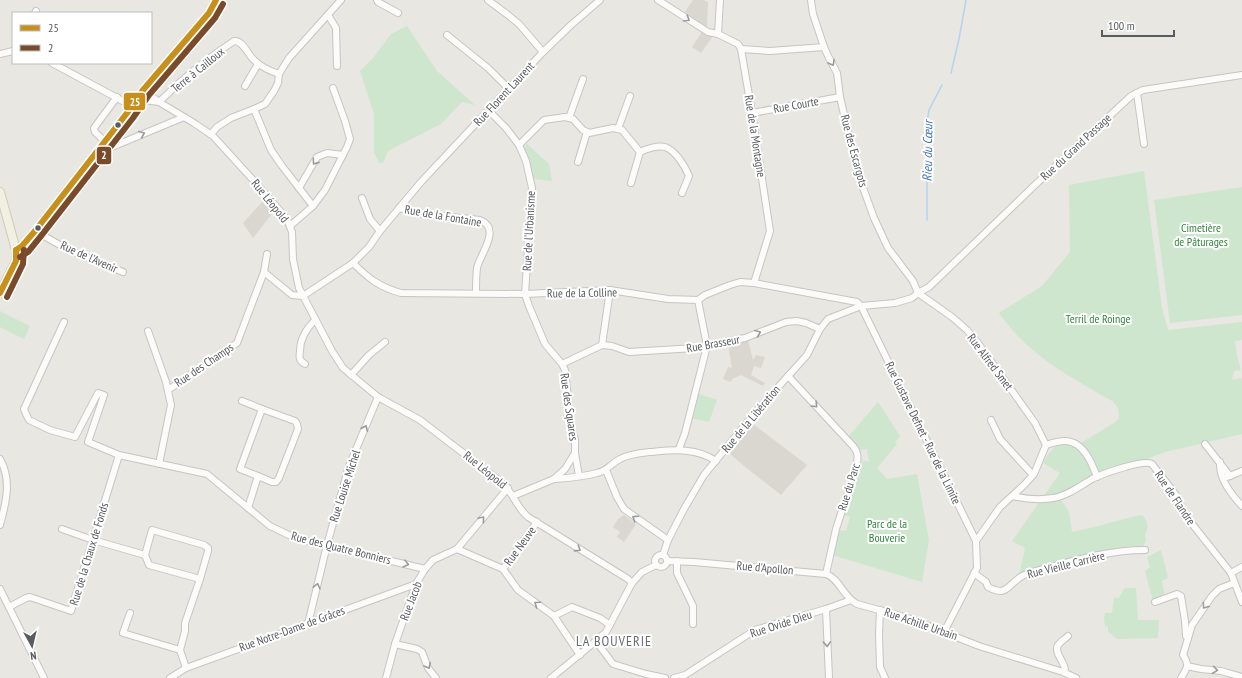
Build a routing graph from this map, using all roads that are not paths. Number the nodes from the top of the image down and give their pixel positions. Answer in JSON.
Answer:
{"nodes":[{"id":1,"x":216,"y":0,"type":"edge"},
{"id":2,"x":341,"y":0,"type":"edge"},
{"id":3,"x":376,"y":0,"type":"edge"},
{"id":4,"x":488,"y":0,"type":"edge"},
{"id":5,"x":600,"y":0,"type":"edge"},
{"id":6,"x":658,"y":0,"type":"edge"},
{"id":7,"x":720,"y":0,"type":"edge"},
{"id":8,"x":811,"y":0,"type":"edge"},
{"id":9,"x":398,"y":13,"type":"dead end"},
{"id":10,"x":328,"y":15,"type":"junction"},
{"id":11,"x":718,"y":34,"type":"junction"},
{"id":12,"x":447,"y":35,"type":"dead end"},
{"id":13,"x":824,"y":47,"type":"junction"},
{"id":14,"x":740,"y":49,"type":"junction"},
{"id":15,"x":12,"y":51,"type":"edge"},
{"id":16,"x":543,"y":52,"type":"junction"},
{"id":17,"x":0,"y":54,"type":"edge"},
{"id":18,"x":54,"y":64,"type":"edge"},
{"id":19,"x":258,"y":64,"type":"junction"},
{"id":20,"x":337,"y":66,"type":"dead end"},
{"id":21,"x":279,"y":74,"type":"junction"},
{"id":22,"x":1242,"y":75,"type":"edge"},
{"id":23,"x":583,"y":79,"type":"dead end"},
{"id":24,"x":245,"y":86,"type":"dead end"},
{"id":25,"x":333,"y":88,"type":"dead end"},
{"id":26,"x":509,"y":89,"type":"junction"},
{"id":27,"x":143,"y":90,"type":"junction"},
{"id":28,"x":1137,"y":93,"type":"junction"},
{"id":29,"x":630,"y":96,"type":"dead end"},
{"id":30,"x":840,"y":97,"type":"junction"},
{"id":31,"x":117,"y":98,"type":"junction"},
{"id":32,"x":136,"y":99,"type":"junction"},
{"id":33,"x":159,"y":102,"type":"junction"},
{"id":34,"x":132,"y":106,"type":"junction"},
{"id":35,"x":254,"y":109,"type":"junction"},
{"id":36,"x":489,"y":111,"type":"junction"},
{"id":37,"x":752,"y":113,"type":"junction"},
{"id":38,"x":184,"y":117,"type":"junction"},
{"id":39,"x":569,"y":118,"type":"junction"},
{"id":40,"x":618,"y":129,"type":"junction"},
{"id":41,"x":587,"y":132,"type":"junction"},
{"id":42,"x":211,"y":134,"type":"junction"},
{"id":43,"x":104,"y":142,"type":"junction"},
{"id":44,"x":1144,"y":144,"type":"dead end"},
{"id":45,"x":519,"y":145,"type":"junction"},
{"id":46,"x":640,"y":152,"type":"junction"},
{"id":47,"x":94,"y":154,"type":"junction"},
{"id":48,"x":342,"y":155,"type":"junction"},
{"id":49,"x":578,"y":162,"type":"dead end"},
{"id":50,"x":631,"y":183,"type":"dead end"},
{"id":51,"x":299,"y":188,"type":"junction"},
{"id":52,"x":0,"y":192,"type":"edge"},
{"id":53,"x":413,"y":192,"type":"joint"},
{"id":54,"x":682,"y":193,"type":"dead end"},
{"id":55,"x":362,"y":198,"type":"dead end"},
{"id":56,"x":313,"y":206,"type":"junction"},
{"id":57,"x":399,"y":208,"type":"junction"},
{"id":58,"x":290,"y":226,"type":"junction"},
{"id":59,"x":35,"y":231,"type":"junction"},
{"id":60,"x":380,"y":231,"type":"junction"},
{"id":61,"x":16,"y":250,"type":"junction"},
{"id":62,"x":267,"y":254,"type":"dead end"},
{"id":63,"x":353,"y":263,"type":"junction"},
{"id":64,"x":123,"y":272,"type":"dead end"},
{"id":65,"x":264,"y":272,"type":"junction"},
{"id":66,"x":754,"y":283,"type":"junction"},
{"id":67,"x":610,"y":290,"type":"junction"},
{"id":68,"x":476,"y":293,"type":"junction"},
{"id":69,"x":918,"y":293,"type":"junction"},
{"id":70,"x":0,"y":294,"type":"edge"},
{"id":71,"x":525,"y":294,"type":"junction"},
{"id":72,"x":303,"y":296,"type":"junction"},
{"id":73,"x":698,"y":300,"type":"junction"},
{"id":74,"x":862,"y":306,"type":"junction"},
{"id":75,"x":315,"y":320,"type":"junction"},
{"id":76,"x":64,"y":322,"type":"dead end"},
{"id":77,"x":820,"y":329,"type":"junction"},
{"id":78,"x":148,"y":331,"type":"dead end"},
{"id":79,"x":385,"y":342,"type":"dead end"},
{"id":80,"x":602,"y":345,"type":"junction"},
{"id":81,"x":707,"y":346,"type":"junction"},
{"id":82,"x":305,"y":364,"type":"dead end"},
{"id":83,"x":562,"y":364,"type":"junction"},
{"id":84,"x":352,"y":375,"type":"junction"},
{"id":85,"x":788,"y":376,"type":"junction"},
{"id":86,"x":168,"y":390,"type":"junction"},
{"id":87,"x":378,"y":397,"type":"junction"},
{"id":88,"x":242,"y":401,"type":"dead end"},
{"id":89,"x":262,"y":409,"type":"junction"},
{"id":90,"x":991,"y":420,"type":"dead end"},
{"id":91,"x":76,"y":437,"type":"junction"},
{"id":92,"x":88,"y":442,"type":"junction"},
{"id":93,"x":1205,"y":444,"type":"dead end"},
{"id":94,"x":1046,"y":445,"type":"junction"},
{"id":95,"x":679,"y":449,"type":"junction"},
{"id":96,"x":575,"y":453,"type":"junction"},
{"id":97,"x":119,"y":455,"type":"junction"},
{"id":98,"x":0,"y":459,"type":"edge"},
{"id":99,"x":716,"y":461,"type":"junction"},
{"id":100,"x":1220,"y":462,"type":"junction"},
{"id":101,"x":159,"y":464,"type":"junction"},
{"id":102,"x":606,"y":470,"type":"junction"},
{"id":103,"x":1242,"y":471,"type":"edge"},
{"id":104,"x":1033,"y":475,"type":"junction"},
{"id":105,"x":258,"y":476,"type":"junction"},
{"id":106,"x":579,"y":476,"type":"junction"},
{"id":107,"x":1230,"y":476,"type":"junction"},
{"id":108,"x":1097,"y":477,"type":"junction"},
{"id":109,"x":554,"y":479,"type":"junction"},
{"id":110,"x":1222,"y":479,"type":"junction"},
{"id":111,"x":508,"y":488,"type":"junction"},
{"id":112,"x":513,"y":496,"type":"junction"},
{"id":113,"x":1013,"y":496,"type":"junction"},
{"id":114,"x":1242,"y":506,"type":"edge"},
{"id":115,"x":248,"y":508,"type":"junction"},
{"id":116,"x":1,"y":515,"type":"edge"},
{"id":117,"x":537,"y":522,"type":"junction"},
{"id":118,"x":0,"y":525,"type":"edge"},
{"id":119,"x":62,"y":529,"type":"dead end"},
{"id":120,"x":93,"y":540,"type":"junction"},
{"id":121,"x":668,"y":540,"type":"junction"},
{"id":122,"x":976,"y":541,"type":"junction"},
{"id":123,"x":327,"y":545,"type":"junction"},
{"id":124,"x":457,"y":549,"type":"junction"},
{"id":125,"x":1145,"y":550,"type":"dead end"},
{"id":126,"x":145,"y":555,"type":"junction"},
{"id":127,"x":663,"y":555,"type":"junction"},
{"id":128,"x":667,"y":561,"type":"junction"},
{"id":129,"x":677,"y":561,"type":"junction"},
{"id":130,"x":656,"y":565,"type":"junction"},
{"id":131,"x":1242,"y":567,"type":"edge"},
{"id":132,"x":425,"y":569,"type":"junction"},
{"id":133,"x":503,"y":569,"type":"junction"},
{"id":134,"x":974,"y":573,"type":"junction"},
{"id":135,"x":1231,"y":573,"type":"junction"},
{"id":136,"x":826,"y":574,"type":"junction"},
{"id":137,"x":200,"y":579,"type":"junction"},
{"id":138,"x":1234,"y":582,"type":"junction"},
{"id":139,"x":632,"y":583,"type":"junction"},
{"id":140,"x":416,"y":584,"type":"junction"},
{"id":141,"x":0,"y":589,"type":"edge"},
{"id":142,"x":851,"y":600,"type":"junction"},
{"id":143,"x":1155,"y":602,"type":"dead end"},
{"id":144,"x":1242,"y":602,"type":"edge"},
{"id":145,"x":9,"y":607,"type":"junction"},
{"id":146,"x":826,"y":609,"type":"junction"},
{"id":147,"x":880,"y":610,"type":"junction"},
{"id":148,"x":130,"y":613,"type":"dead end"},
{"id":149,"x":554,"y":616,"type":"junction"},
{"id":150,"x":308,"y":624,"type":"junction"},
{"id":151,"x":693,"y":624,"type":"dead end"},
{"id":152,"x":610,"y":625,"type":"junction"},
{"id":153,"x":944,"y":632,"type":"junction"},
{"id":154,"x":1068,"y":636,"type":"dead end"},
{"id":155,"x":596,"y":641,"type":"junction"},
{"id":156,"x":395,"y":644,"type":"junction"},
{"id":157,"x":1186,"y":644,"type":"junction"},
{"id":158,"x":180,"y":650,"type":"junction"},
{"id":159,"x":580,"y":655,"type":"junction"},
{"id":160,"x":1187,"y":666,"type":"junction"},
{"id":161,"x":186,"y":668,"type":"junction"},
{"id":162,"x":1065,"y":673,"type":"junction"},
{"id":163,"x":685,"y":676,"type":"edge"},
{"id":164,"x":1242,"y":677,"type":"edge"},
{"id":165,"x":44,"y":678,"type":"edge"},
{"id":166,"x":170,"y":678,"type":"edge"},
{"id":167,"x":386,"y":678,"type":"edge"},
{"id":168,"x":436,"y":678,"type":"edge"},
{"id":169,"x":551,"y":678,"type":"edge"},
{"id":170,"x":665,"y":678,"type":"edge"},
{"id":171,"x":674,"y":678,"type":"edge"},
{"id":172,"x":829,"y":678,"type":"edge"},
{"id":173,"x":886,"y":678,"type":"edge"},
{"id":174,"x":1076,"y":678,"type":"edge"},
{"id":175,"x":1181,"y":678,"type":"edge"}],
"edges":[{"from":1,"to":27,"type":"street"},
{"from":2,"to":10,"type":"street"},
{"from":3,"to":9,"type":"street"},
{"from":4,"to":16,"type":"street"},
{"from":5,"to":16,"type":"street","name":"Rue Florent Laurent"},
{"from":6,"to":11,"type":"street","one_way":true},
{"from":7,"to":11,"type":"street"},
{"from":8,"to":13,"type":"street","name":"Rue des Escargots"},
{"from":10,"to":20,"type":"street"},
{"from":10,"to":21,"type":"street"},
{"from":11,"to":14,"type":"street"},
{"from":12,"to":26,"type":"street"},
{"from":13,"to":14,"type":"street"},
{"from":13,"to":30,"type":"street","name":"Rue des Escargots","one_way":true},
{"from":14,"to":37,"type":"street","name":"Rue de la Montagne"},
{"from":15,"to":17,"type":"street"},
{"from":16,"to":26,"type":"street","name":"Rue Florent Laurent"},
{"from":18,"to":31,"type":"street"},
{"from":19,"to":21,"type":"street"},
{"from":19,"to":24,"type":"street"},
{"from":19,"to":33,"type":"street","name":"Terre à Cailloux"},
{"from":21,"to":35,"type":"street"},
{"from":22,"to":28,"type":"street","name":"Rue du Grand Passage"},
{"from":23,"to":39,"type":"street"},
{"from":25,"to":48,"type":"street"},
{"from":26,"to":36,"type":"street","name":"Rue Florent Laurent"},
{"from":27,"to":32,"type":"street"},
{"from":27,"to":33,"type":"street","name":"Rue Léopold"},
{"from":28,"to":44,"type":"street"},
{"from":28,"to":69,"type":"street","name":"Rue du Grand Passage"},
{"from":29,"to":40,"type":"street"},
{"from":30,"to":37,"type":"street","name":"Rue Courte"},
{"from":30,"to":69,"type":"street","name":"Rue des Escargots"},
{"from":31,"to":34,"type":"street"},
{"from":31,"to":43,"type":"street"},
{"from":32,"to":33,"type":"street","name":"Rue Léopold"},
{"from":32,"to":34,"type":"street"},
{"from":33,"to":38,"type":"street","name":"Rue Léopold"},
{"from":34,"to":43,"type":"street"},
{"from":35,"to":42,"type":"street"},
{"from":35,"to":51,"type":"street"},
{"from":36,"to":45,"type":"street","name":"Rue de l'Urbanisme"},
{"from":36,"to":53,"type":"street","name":"Rue Florent Laurent"},
{"from":37,"to":66,"type":"street","name":"Rue de la Montagne"},
{"from":38,"to":42,"type":"street","name":"Rue Léopold"},
{"from":47,"to":38,"type":"street","one_way":true},
{"from":39,"to":41,"type":"street"},
{"from":39,"to":45,"type":"street"},
{"from":40,"to":41,"type":"street"},
{"from":40,"to":46,"type":"street"},
{"from":41,"to":49,"type":"street"},
{"from":42,"to":58,"type":"street","name":"Rue Léopold"},
{"from":43,"to":47,"type":"street"},
{"from":45,"to":71,"type":"street","name":"Rue de l'Urbanisme"},
{"from":46,"to":50,"type":"street"},
{"from":46,"to":54,"type":"street"},
{"from":47,"to":59,"type":"street"},
{"from":48,"to":51,"type":"street","one_way":true},
{"from":48,"to":56,"type":"street"},
{"from":51,"to":56,"type":"street"},
{"from":52,"to":61,"type":"main road"},
{"from":53,"to":57,"type":"street","name":"Rue de la Fontaine"},
{"from":55,"to":60,"type":"street"},
{"from":56,"to":58,"type":"street"},
{"from":57,"to":60,"type":"street","name":"Rue de la Fontaine"},
{"from":57,"to":68,"type":"street","name":"Rue de la Fontaine"},
{"from":58,"to":72,"type":"street","name":"Rue Léopold"},
{"from":59,"to":61,"type":"street"},
{"from":59,"to":64,"type":"street","name":"Rue de l'Avenir"},
{"from":60,"to":63,"type":"street","name":"Rue de la Fontaine"},
{"from":61,"to":70,"type":"main road"},
{"from":62,"to":65,"type":"street","name":"Rue des Champs"},
{"from":63,"to":68,"type":"street","name":"Rue de la Colline"},
{"from":63,"to":72,"type":"street","name":"Rue de la Fontaine"},
{"from":65,"to":72,"type":"street"},
{"from":65,"to":86,"type":"street","name":"Rue des Champs"},
{"from":66,"to":73,"type":"street","name":"Rue de la Colline"},
{"from":66,"to":74,"type":"street","name":"Rue de la Colline"},
{"from":67,"to":71,"type":"street","name":"Rue de la Colline"},
{"from":67,"to":73,"type":"street","name":"Rue de la Colline"},
{"from":67,"to":80,"type":"street"},
{"from":68,"to":71,"type":"street","name":"Rue de la Colline"},
{"from":69,"to":74,"type":"street"},
{"from":69,"to":94,"type":"street","name":"Rue Alfred Smet"},
{"from":71,"to":83,"type":"street","name":"Rue des Squares"},
{"from":72,"to":75,"type":"street","name":"Rue Léopold"},
{"from":73,"to":81,"type":"street"},
{"from":74,"to":77,"type":"street","name":"Rue de la Libération"},
{"from":74,"to":122,"type":"street","name":"Rue Gustave Defnet - Rue de la Limite"},
{"from":75,"to":82,"type":"street"},
{"from":75,"to":84,"type":"street","name":"Rue Léopold"},
{"from":76,"to":91,"type":"street","name":"Rue des Quatre Bonniers"},
{"from":81,"to":77,"type":"street","name":"Rue Brasseur","one_way":true},
{"from":77,"to":85,"type":"street","name":"Rue de la Libération"},
{"from":78,"to":86,"type":"street"},
{"from":79,"to":84,"type":"street"},
{"from":80,"to":81,"type":"street","name":"Rue Brasseur"},
{"from":80,"to":83,"type":"street"},
{"from":81,"to":95,"type":"street"},
{"from":83,"to":96,"type":"street","name":"Rue des Squares"},
{"from":84,"to":87,"type":"street","name":"Rue Léopold"},
{"from":85,"to":99,"type":"street","name":"Rue de la Libération"},
{"from":85,"to":136,"type":"street","name":"Rue du Parc","one_way":true},
{"from":86,"to":101,"type":"street"},
{"from":87,"to":111,"type":"street","name":"Rue Léopold"},
{"from":123,"to":87,"type":"street","name":"Rue Louise Michel","one_way":true},
{"from":88,"to":89,"type":"street"},
{"from":89,"to":105,"type":"street"},
{"from":89,"to":105,"type":"street"},
{"from":90,"to":104,"type":"street"},
{"from":91,"to":92,"type":"street","name":"Rue des Quatre Bonniers"},
{"from":91,"to":92,"type":"street"},
{"from":92,"to":97,"type":"street","name":"Rue des Quatre Bonniers"},
{"from":93,"to":100,"type":"street"},
{"from":94,"to":104,"type":"street"},
{"from":94,"to":108,"type":"street"},
{"from":95,"to":99,"type":"street"},
{"from":95,"to":102,"type":"street"},
{"from":96,"to":106,"type":"street"},
{"from":96,"to":109,"type":"street","name":"Rue des Squares"},
{"from":97,"to":101,"type":"street","name":"Rue des Quatre Bonniers"},
{"from":97,"to":120,"type":"street","name":"Rue de la Chaux de Fonds"},
{"from":98,"to":116,"type":"street"},
{"from":99,"to":121,"type":"street","name":"Rue de la Libération"},
{"from":100,"to":107,"type":"street"},
{"from":100,"to":110,"type":"street"},
{"from":101,"to":115,"type":"street","name":"Rue des Quatre Bonniers"},
{"from":102,"to":106,"type":"street"},
{"from":121,"to":102,"type":"street","one_way":true},
{"from":103,"to":107,"type":"street"},
{"from":104,"to":113,"type":"street"},
{"from":105,"to":115,"type":"street"},
{"from":106,"to":109,"type":"street"},
{"from":107,"to":110,"type":"street"},
{"from":108,"to":113,"type":"street","name":"Rue de Flandre"},
{"from":108,"to":135,"type":"street","name":"Rue de Flandre"},
{"from":109,"to":112,"type":"street","name":"Rue des Squares"},
{"from":110,"to":114,"type":"street"},
{"from":111,"to":112,"type":"street","name":"Rue Léopold"},
{"from":124,"to":111,"type":"street","name":"Rue Jacob","one_way":true},
{"from":112,"to":117,"type":"street","name":"Rue Léopold"},
{"from":113,"to":122,"type":"street"},
{"from":115,"to":123,"type":"street","name":"Rue des Quatre Bonniers"},
{"from":116,"to":118,"type":"street"},
{"from":117,"to":133,"type":"street","name":"Rue Neuve"},
{"from":117,"to":139,"type":"street","name":"Rue Léopold","one_way":true},
{"from":119,"to":120,"type":"street"},
{"from":120,"to":126,"type":"street"},
{"from":120,"to":145,"type":"street","name":"Rue de la Chaux de Fonds"},
{"from":121,"to":127,"type":"street","name":"Rue de la Libération"},
{"from":122,"to":134,"type":"street","name":"Rue Gustave Defnet - Rue de la Limite"},
{"from":123,"to":132,"type":"street","name":"Rue des Quatre Bonniers","one_way":true},
{"from":150,"to":123,"type":"street","name":"Rue Louise Michel","one_way":true},
{"from":124,"to":132,"type":"street","name":"Rue Jacob"},
{"from":124,"to":133,"type":"street"},
{"from":125,"to":134,"type":"street","name":"Rue Vieille Carrière"},
{"from":126,"to":137,"type":"street"},
{"from":126,"to":137,"type":"street"},
{"from":127,"to":128,"type":"street"},
{"from":127,"to":130,"type":"street"},
{"from":128,"to":129,"type":"street","name":"Rue d'Apollon"},
{"from":128,"to":130,"type":"street"},
{"from":129,"to":136,"type":"street","name":"Rue d'Apollon"},
{"from":129,"to":151,"type":"street"},
{"from":130,"to":139,"type":"street"},
{"from":131,"to":135,"type":"street"},
{"from":132,"to":140,"type":"street","name":"Rue Jacob"},
{"from":149,"to":133,"type":"street","one_way":true},
{"from":134,"to":153,"type":"street","name":"Rue Gustave Defnet - Rue de la Limite"},
{"from":135,"to":138,"type":"street","name":"Rue de Flandre"},
{"from":136,"to":142,"type":"street"},
{"from":137,"to":158,"type":"street"},
{"from":138,"to":144,"type":"street","name":"Rue de Flandre"},
{"from":138,"to":157,"type":"street","one_way":true},
{"from":139,"to":152,"type":"street"},
{"from":140,"to":150,"type":"street","name":"Rue Notre-Dame de Grâces"},
{"from":140,"to":156,"type":"street","name":"Rue Jacob"},
{"from":141,"to":145,"type":"street"},
{"from":142,"to":146,"type":"street","name":"Rue Ovide Dieu"},
{"from":142,"to":147,"type":"street","name":"Rue Achille Urbain"},
{"from":143,"to":157,"type":"street"},
{"from":145,"to":165,"type":"street"},
{"from":146,"to":163,"type":"street","name":"Rue Ovide Dieu"},
{"from":146,"to":172,"type":"street","one_way":true},
{"from":147,"to":153,"type":"street","name":"Rue Achille Urbain"},
{"from":147,"to":173,"type":"street"},
{"from":148,"to":158,"type":"street"},
{"from":149,"to":152,"type":"street"},
{"from":149,"to":159,"type":"street"},
{"from":150,"to":161,"type":"street","name":"Rue Notre-Dame de Grâces"},
{"from":152,"to":155,"type":"street"},
{"from":153,"to":162,"type":"street","name":"Rue Achille Urbain"},
{"from":154,"to":162,"type":"street"},
{"from":155,"to":159,"type":"street"},
{"from":155,"to":170,"type":"street"},
{"from":156,"to":167,"type":"street","name":"Rue Jacob"},
{"from":156,"to":168,"type":"street","one_way":true},
{"from":157,"to":160,"type":"street"},
{"from":158,"to":161,"type":"street"},
{"from":159,"to":169,"type":"street"},
{"from":160,"to":164,"type":"street","one_way":true},
{"from":160,"to":175,"type":"street"},
{"from":161,"to":166,"type":"street","name":"Rue Notre-Dame de Grâces"},
{"from":162,"to":174,"type":"street","name":"Rue Achille Urbain"},
{"from":163,"to":171,"type":"street","name":"Rue Ovide Dieu"}]}
